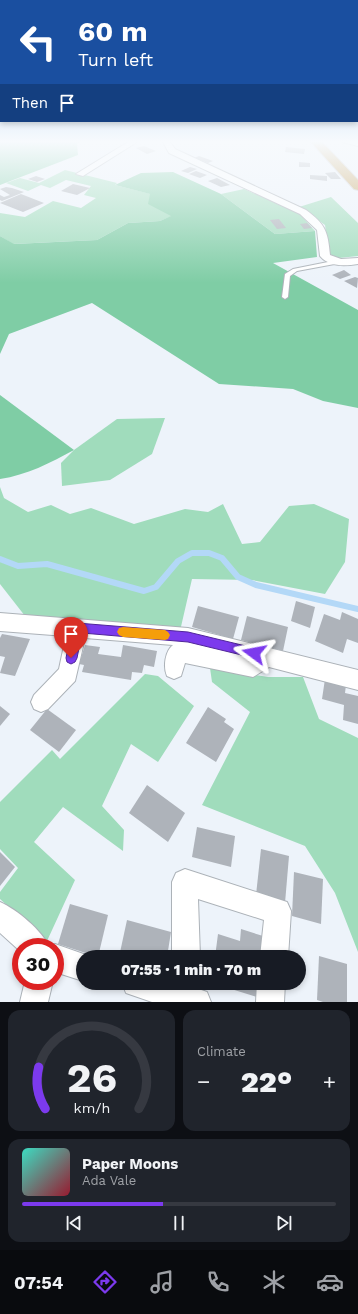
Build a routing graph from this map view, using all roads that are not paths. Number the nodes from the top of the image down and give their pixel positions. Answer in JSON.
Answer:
{"nodes":[{"id":1,"x":252,"y":189,"type":"edge"},
{"id":2,"x":358,"y":261,"type":"edge"},
{"id":3,"x":338,"y":262,"type":"junction"},
{"id":4,"x":358,"y":273,"type":"edge"},
{"id":5,"x":285,"y":297,"type":"dead end"},
{"id":6,"x":2,"y":624,"type":"edge"},
{"id":7,"x":77,"y":628,"type":"junction"},
{"id":8,"x":267,"y":656,"type":"junction"},
{"id":9,"x":174,"y":669,"type":"dead end"},
{"id":10,"x":358,"y":680,"type":"edge"},
{"id":11,"x":41,"y":702,"type":"dead end"},
{"id":12,"x":0,"y":915,"type":"edge"},
{"id":13,"x":26,"y":938,"type":"edge"},
{"id":14,"x":186,"y":950,"type":"edge"},
{"id":15,"x":275,"y":950,"type":"edge"},
{"id":16,"x":64,"y":961,"type":"edge"},
{"id":17,"x":76,"y":965,"type":"edge"},
{"id":18,"x":37,"y":990,"type":"edge"},
{"id":19,"x":165,"y":990,"type":"edge"},
{"id":20,"x":271,"y":990,"type":"edge"},
{"id":21,"x":189,"y":996,"type":"edge"},
{"id":22,"x":34,"y":1002,"type":"edge"},
{"id":23,"x":270,"y":1002,"type":"edge"}],
"edges":[{"from":1,"to":3,"type":"street"},
{"from":2,"to":3,"type":"street"},
{"from":3,"to":4,"type":"street"},
{"from":3,"to":5,"type":"lane"},
{"from":6,"to":7,"type":"street"},
{"from":7,"to":8,"type":"street"},
{"from":7,"to":11,"type":"street"},
{"from":8,"to":9,"type":"street"},
{"from":8,"to":10,"type":"street"},
{"from":12,"to":13,"type":"street"},
{"from":14,"to":15,"type":"street"},
{"from":16,"to":17,"type":"street"},
{"from":18,"to":22,"type":"street"},
{"from":19,"to":21,"type":"street"},
{"from":20,"to":23,"type":"street"}]}
